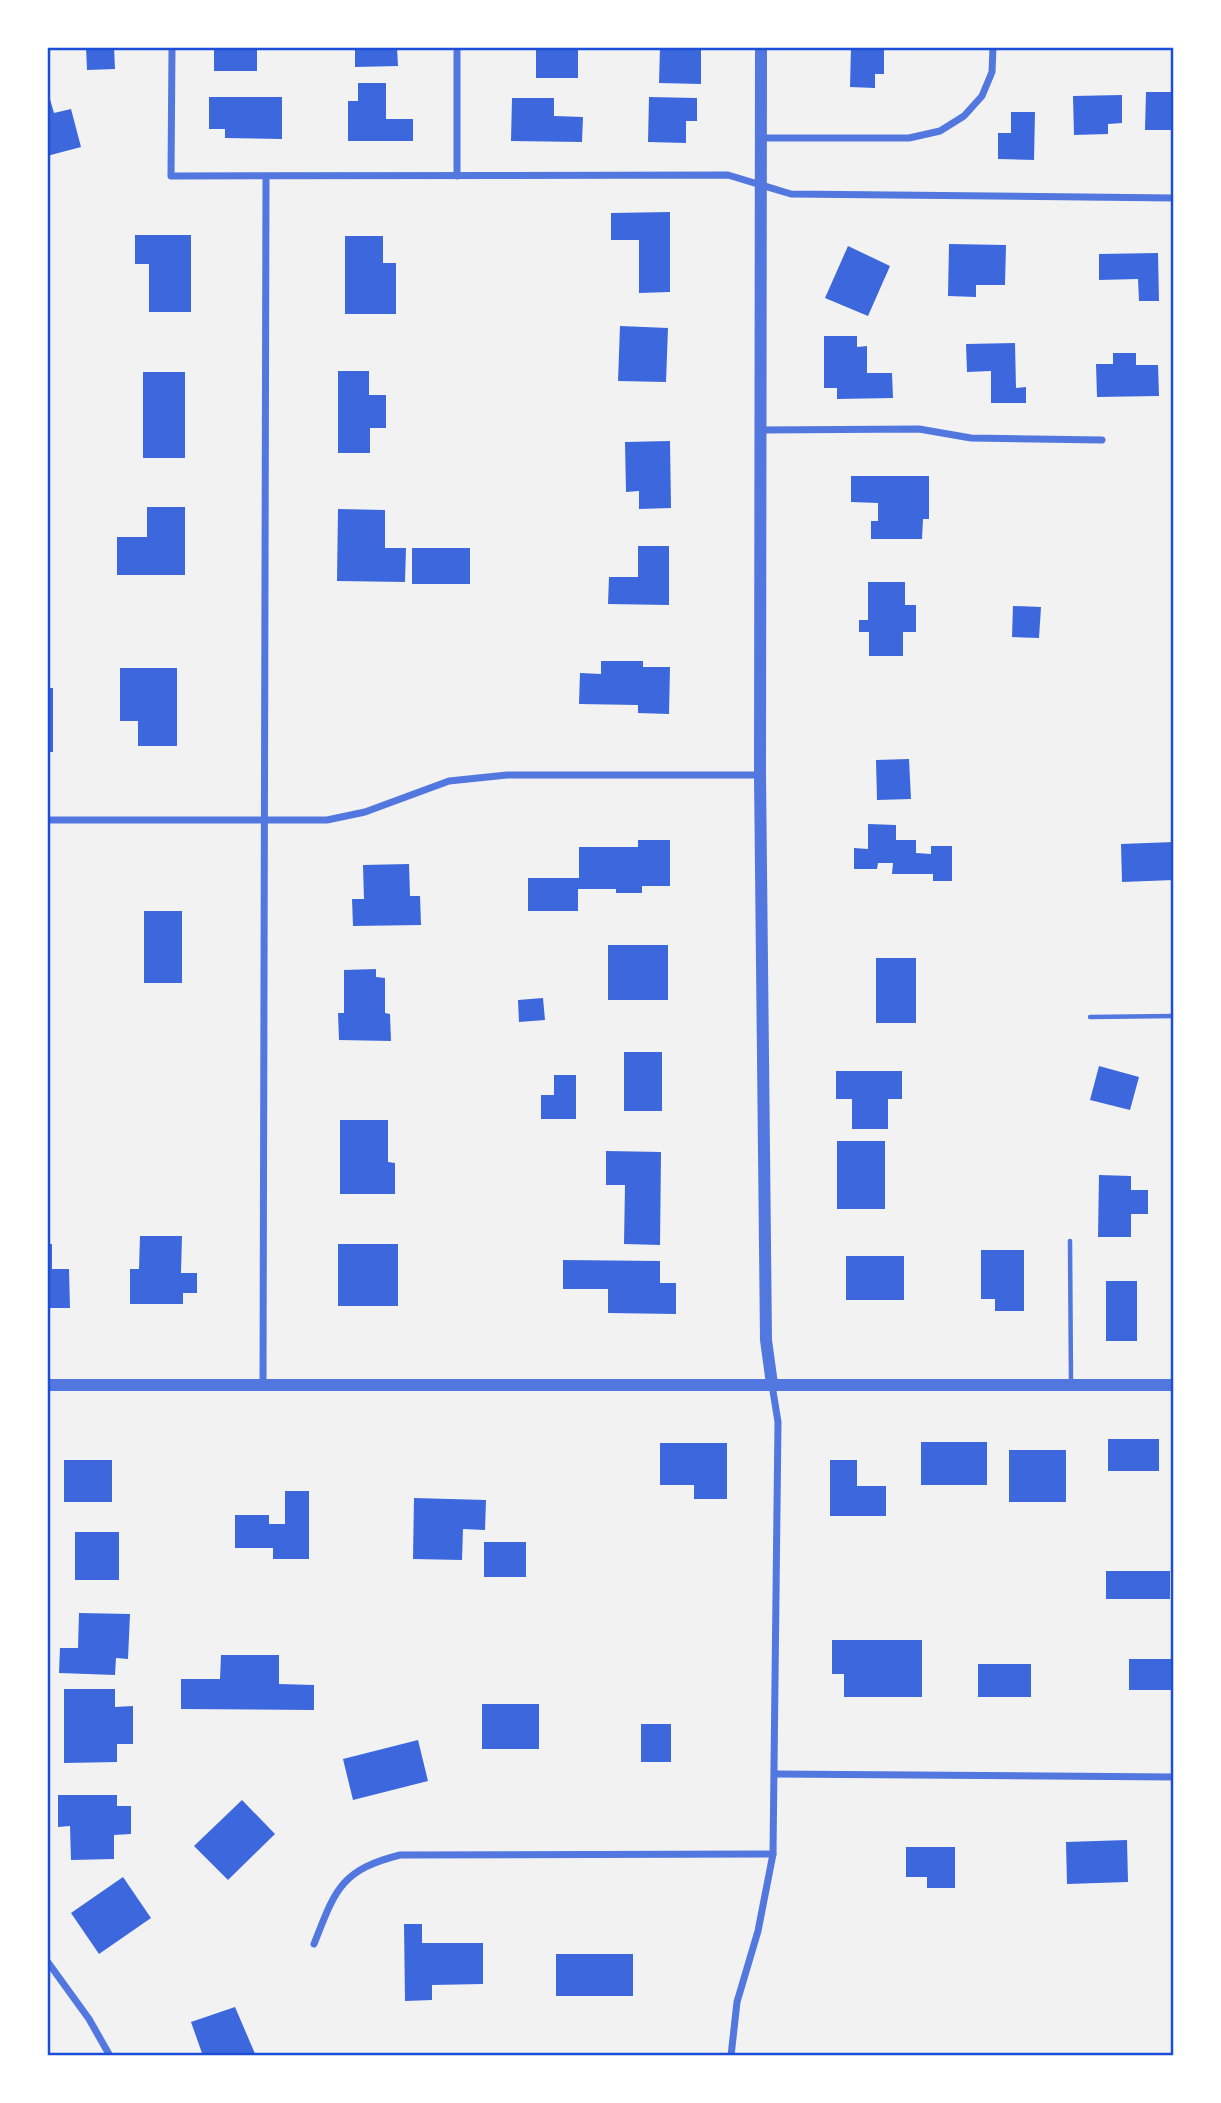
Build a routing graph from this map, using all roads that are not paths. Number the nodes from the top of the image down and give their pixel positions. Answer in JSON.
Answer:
{"nodes":[{"id":1,"x":172,"y":47,"type":"edge"},
{"id":2,"x":457,"y":47,"type":"edge"},
{"id":3,"x":761,"y":47,"type":"edge"},
{"id":4,"x":993,"y":47,"type":"edge"},
{"id":5,"x":761,"y":138,"type":"junction"},
{"id":6,"x":457,"y":176,"type":"junction"},
{"id":7,"x":266,"y":177,"type":"junction"},
{"id":8,"x":761,"y":185,"type":"junction"},
{"id":9,"x":1174,"y":198,"type":"edge"},
{"id":10,"x":760,"y":430,"type":"junction"},
{"id":11,"x":1102,"y":440,"type":"dead end"},
{"id":12,"x":761,"y":775,"type":"junction"},
{"id":13,"x":47,"y":820,"type":"edge"},
{"id":14,"x":264,"y":821,"type":"junction"},
{"id":15,"x":1174,"y":1016,"type":"edge"},
{"id":16,"x":1090,"y":1017,"type":"dead end"},
{"id":17,"x":1070,"y":1241,"type":"dead end"},
{"id":18,"x":263,"y":1384,"type":"junction"},
{"id":19,"x":772,"y":1384,"type":"junction"},
{"id":20,"x":47,"y":1385,"type":"edge"},
{"id":21,"x":1071,"y":1385,"type":"junction"},
{"id":22,"x":1174,"y":1385,"type":"edge"},
{"id":23,"x":775,"y":1774,"type":"junction"},
{"id":24,"x":1174,"y":1777,"type":"edge"},
{"id":25,"x":773,"y":1854,"type":"junction"},
{"id":26,"x":314,"y":1944,"type":"dead end"},
{"id":27,"x":47,"y":1961,"type":"edge"},
{"id":28,"x":110,"y":2056,"type":"edge"},
{"id":29,"x":731,"y":2056,"type":"edge"}],
"edges":[{"from":1,"to":7,"type":"street"},
{"from":2,"to":6,"type":"street"},
{"from":3,"to":5,"type":"street"},
{"from":4,"to":5,"type":"street"},
{"from":5,"to":8,"type":"street"},
{"from":6,"to":7,"type":"street"},
{"from":6,"to":8,"type":"street"},
{"from":7,"to":14,"type":"street"},
{"from":8,"to":9,"type":"street"},
{"from":8,"to":10,"type":"street"},
{"from":10,"to":11,"type":"street"},
{"from":10,"to":12,"type":"street"},
{"from":12,"to":14,"type":"street"},
{"from":12,"to":19,"type":"street"},
{"from":13,"to":14,"type":"street"},
{"from":14,"to":18,"type":"street"},
{"from":15,"to":16,"type":"lane"},
{"from":17,"to":21,"type":"lane"},
{"from":18,"to":19,"type":"street"},
{"from":18,"to":20,"type":"street"},
{"from":19,"to":21,"type":"street"},
{"from":19,"to":23,"type":"street"},
{"from":21,"to":22,"type":"street"},
{"from":23,"to":24,"type":"street"},
{"from":23,"to":25,"type":"street"},
{"from":25,"to":26,"type":"street"},
{"from":25,"to":29,"type":"street"},
{"from":27,"to":28,"type":"street"}]}
